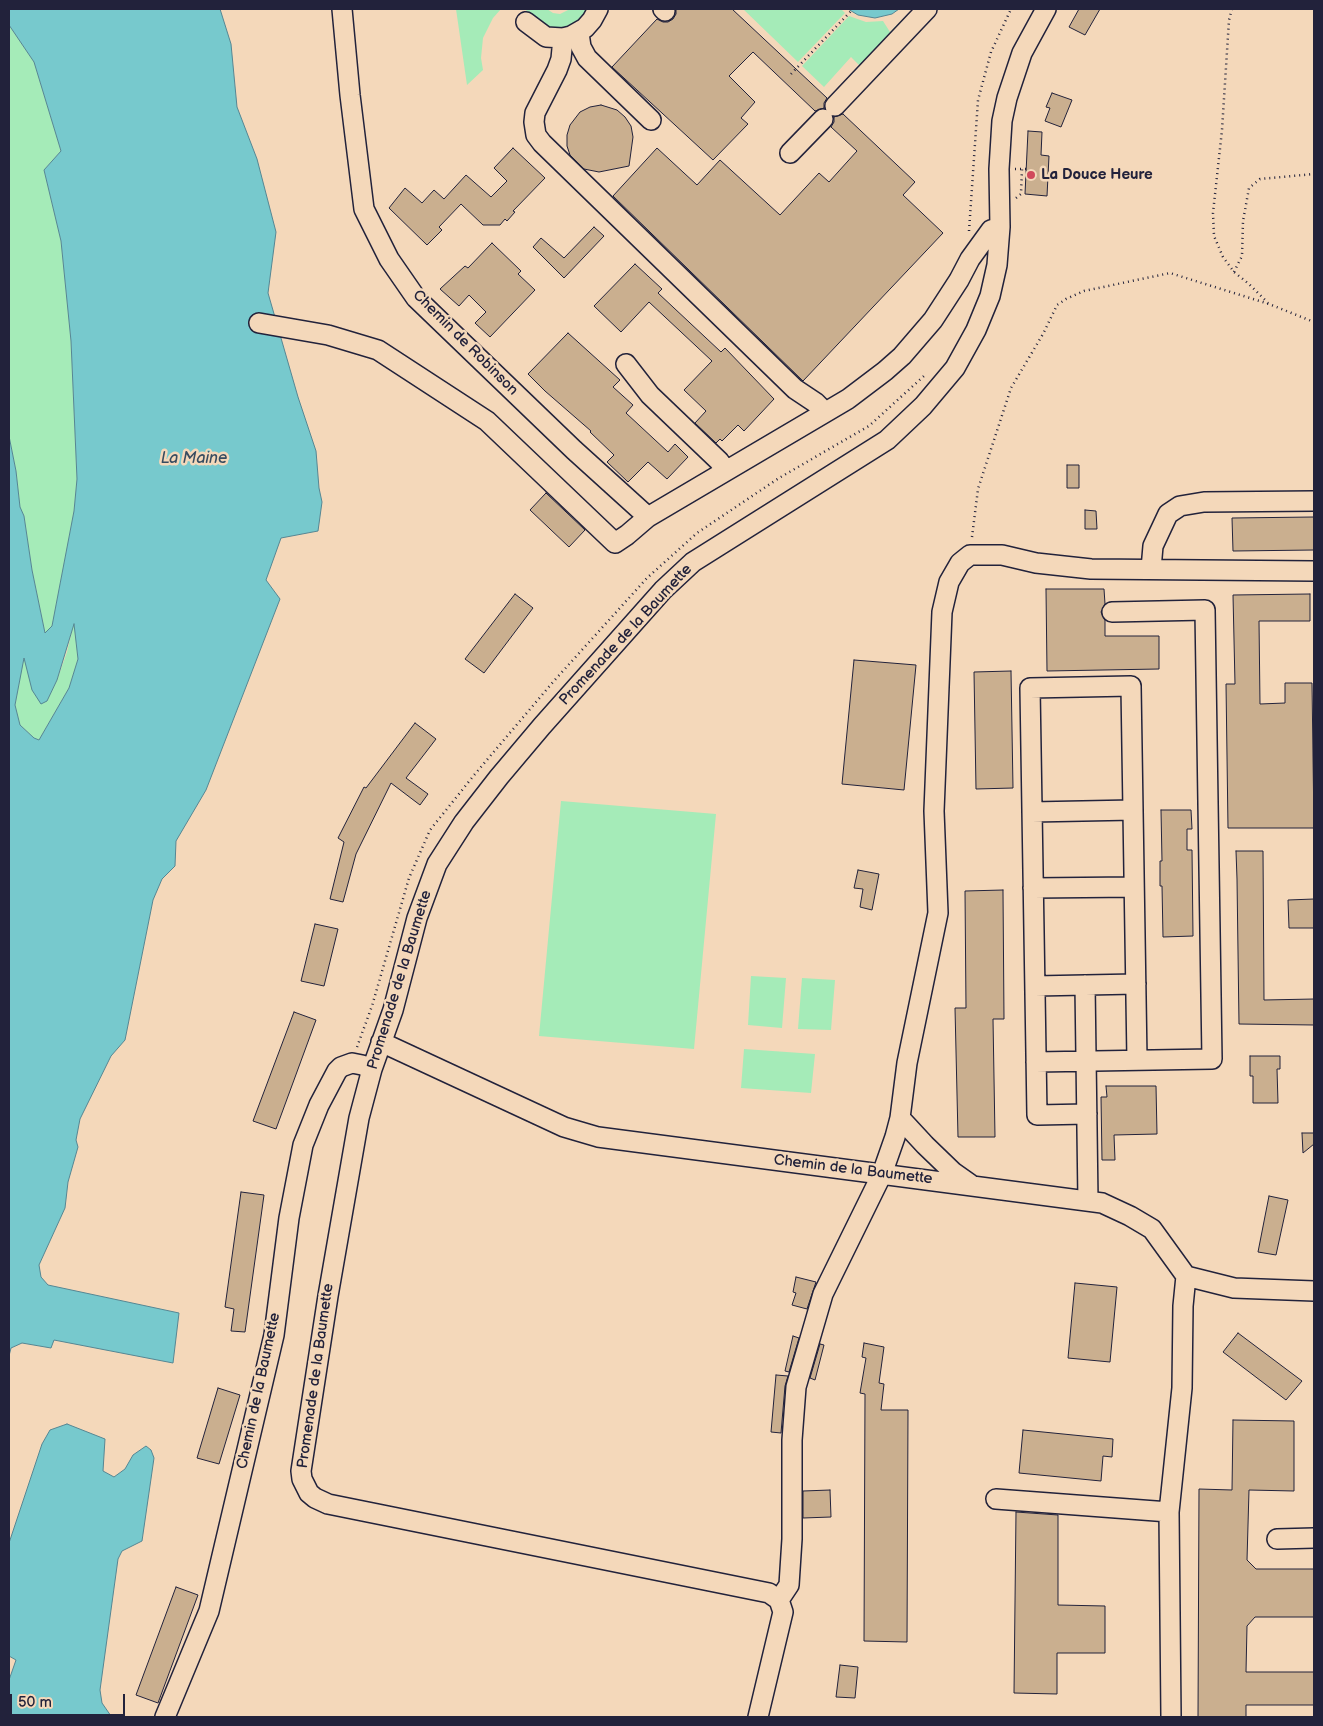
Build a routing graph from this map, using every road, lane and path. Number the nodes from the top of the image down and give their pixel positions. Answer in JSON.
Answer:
{"nodes":[{"id":1,"x":342,"y":9,"type":"edge"},
{"id":2,"x":598,"y":9,"type":"edge"},
{"id":3,"x":853,"y":9,"type":"edge"},
{"id":4,"x":927,"y":9,"type":"edge"},
{"id":5,"x":1011,"y":9,"type":"edge"},
{"id":6,"x":1046,"y":9,"type":"edge"},
{"id":7,"x":1232,"y":9,"type":"edge"},
{"id":8,"x":526,"y":22,"type":"dead end"},
{"id":9,"x":571,"y":35,"type":"junction"},
{"id":10,"x":791,"y":74,"type":"dead end"},
{"id":11,"x":651,"y":120,"type":"dead end"},
{"id":12,"x":790,"y":153,"type":"dead end"},
{"id":13,"x":1026,"y":169,"type":"dead end"},
{"id":14,"x":1314,"y":174,"type":"edge"},
{"id":15,"x":1021,"y":194,"type":"dead end"},
{"id":16,"x":1000,"y":227,"type":"junction"},
{"id":17,"x":970,"y":259,"type":"junction"},
{"id":18,"x":997,"y":259,"type":"junction"},
{"id":19,"x":1234,"y":272,"type":"junction"},
{"id":20,"x":1269,"y":304,"type":"junction"},
{"id":21,"x":1314,"y":322,"type":"edge"},
{"id":22,"x":259,"y":323,"type":"dead end"},
{"id":23,"x":626,"y":364,"type":"dead end"},
{"id":24,"x":825,"y":412,"type":"junction"},
{"id":25,"x":726,"y":471,"type":"junction"},
{"id":26,"x":1314,"y":501,"type":"edge"},
{"id":27,"x":648,"y":517,"type":"junction"},
{"id":28,"x":970,"y":555,"type":"junction"},
{"id":29,"x":1151,"y":569,"type":"junction"},
{"id":30,"x":1314,"y":571,"type":"edge"},
{"id":31,"x":1112,"y":612,"type":"dead end"},
{"id":32,"x":1133,"y":810,"type":"junction"},
{"id":33,"x":1032,"y":812,"type":"junction"},
{"id":34,"x":1134,"y":887,"type":"junction"},
{"id":35,"x":1033,"y":888,"type":"junction"},
{"id":36,"x":1136,"y":984,"type":"junction"},
{"id":37,"x":1085,"y":985,"type":"junction"},
{"id":38,"x":1035,"y":986,"type":"junction"},
{"id":39,"x":381,"y":1042,"type":"junction"},
{"id":40,"x":1137,"y":1060,"type":"junction"},
{"id":41,"x":1086,"y":1061,"type":"junction"},
{"id":42,"x":1036,"y":1062,"type":"junction"},
{"id":43,"x":372,"y":1069,"type":"junction"},
{"id":44,"x":1086,"y":1114,"type":"junction"},
{"id":45,"x":900,"y":1118,"type":"junction"},
{"id":46,"x":882,"y":1174,"type":"junction"},
{"id":47,"x":973,"y":1186,"type":"junction"},
{"id":48,"x":1088,"y":1201,"type":"junction"},
{"id":49,"x":1186,"y":1276,"type":"junction"},
{"id":50,"x":1314,"y":1291,"type":"edge"},
{"id":51,"x":996,"y":1499,"type":"dead end"},
{"id":52,"x":1168,"y":1512,"type":"junction"},
{"id":53,"x":1314,"y":1538,"type":"edge"},
{"id":54,"x":1277,"y":1539,"type":"dead end"},
{"id":55,"x":774,"y":1597,"type":"junction"},
{"id":56,"x":165,"y":1717,"type":"edge"},
{"id":57,"x":758,"y":1717,"type":"edge"},
{"id":58,"x":1171,"y":1717,"type":"edge"}],
"edges":[{"from":1,"to":27,"type":"street","name":"Chemin de Robinson"},
{"from":2,"to":9,"type":"street"},
{"from":3,"to":10,"type":"path"},
{"from":4,"to":12,"type":"street"},
{"from":5,"to":17,"type":"path"},
{"from":6,"to":16,"type":"street","name":"Promenade de la Baumette"},
{"from":7,"to":19,"type":"path"},
{"from":8,"to":9,"type":"street"},
{"from":9,"to":11,"type":"street"},
{"from":9,"to":24,"type":"street"},
{"from":13,"to":15,"type":"path"},
{"from":14,"to":19,"type":"path"},
{"from":16,"to":17,"type":"street"},
{"from":16,"to":18,"type":"street","name":"Promenade de la Baumette"},
{"from":17,"to":18,"type":"street"},
{"from":17,"to":24,"type":"street"},
{"from":18,"to":39,"type":"street","name":"Promenade de la Baumette"},
{"from":19,"to":20,"type":"path"},
{"from":20,"to":21,"type":"path"},
{"from":20,"to":28,"type":"path"},
{"from":22,"to":27,"type":"street"},
{"from":23,"to":25,"type":"street"},
{"from":24,"to":25,"type":"street"},
{"from":25,"to":27,"type":"street"},
{"from":26,"to":29,"type":"street"},
{"from":28,"to":29,"type":"street"},
{"from":28,"to":45,"type":"street"},
{"from":29,"to":30,"type":"street"},
{"from":31,"to":40,"type":"street"},
{"from":32,"to":33,"type":"street"},
{"from":32,"to":33,"type":"street"},
{"from":32,"to":34,"type":"street"},
{"from":33,"to":35,"type":"street"},
{"from":34,"to":35,"type":"street"},
{"from":34,"to":36,"type":"street"},
{"from":35,"to":38,"type":"street"},
{"from":36,"to":37,"type":"street"},
{"from":36,"to":40,"type":"street"},
{"from":37,"to":38,"type":"street"},
{"from":37,"to":41,"type":"street"},
{"from":38,"to":42,"type":"street"},
{"from":39,"to":43,"type":"street","name":"Promenade de la Baumette"},
{"from":39,"to":46,"type":"street","name":"Chemin de la Baumette"},
{"from":40,"to":41,"type":"street"},
{"from":41,"to":42,"type":"street"},
{"from":41,"to":44,"type":"street"},
{"from":42,"to":44,"type":"street"},
{"from":43,"to":55,"type":"street","name":"Promenade de la Baumette"},
{"from":43,"to":56,"type":"street","name":"Chemin de la Baumette"},
{"from":44,"to":48,"type":"street"},
{"from":45,"to":46,"type":"street"},
{"from":45,"to":47,"type":"street"},
{"from":46,"to":47,"type":"street","name":"Chemin de la Baumette"},
{"from":46,"to":55,"type":"street"},
{"from":47,"to":48,"type":"street","name":"Chemin de la Baumette"},
{"from":48,"to":49,"type":"street","name":"Chemin de la Baumette"},
{"from":49,"to":50,"type":"street"},
{"from":49,"to":52,"type":"street"},
{"from":51,"to":52,"type":"street"},
{"from":52,"to":58,"type":"street"},
{"from":53,"to":54,"type":"street"},
{"from":55,"to":57,"type":"street"}]}
